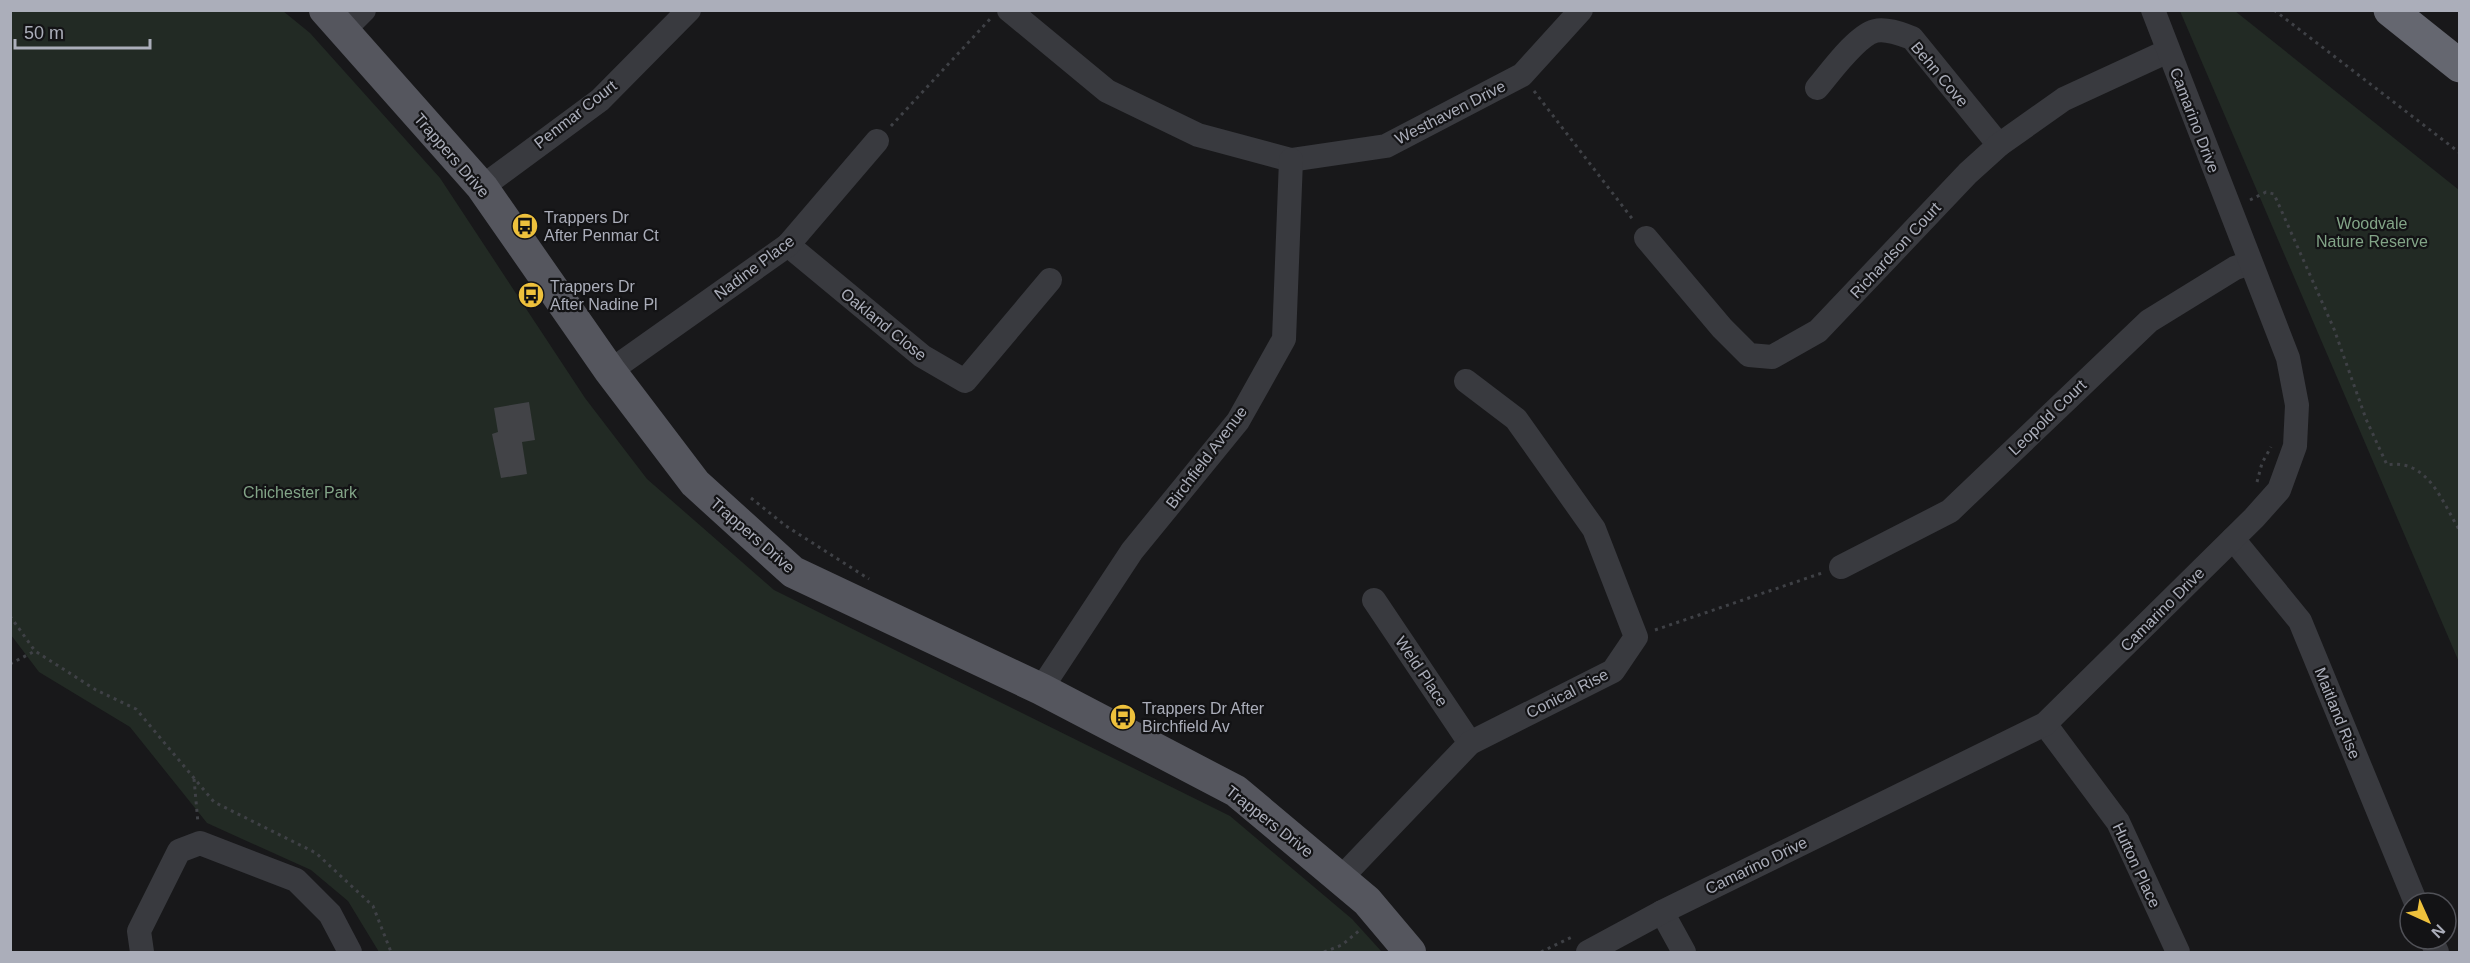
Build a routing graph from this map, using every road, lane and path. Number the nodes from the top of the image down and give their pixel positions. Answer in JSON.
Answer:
{"nodes":[{"id":1,"x":689,"y":10,"type":"edge"},
{"id":2,"x":998,"y":10,"type":"edge"},
{"id":3,"x":1009,"y":10,"type":"edge"},
{"id":4,"x":1581,"y":10,"type":"edge"},
{"id":5,"x":2153,"y":10,"type":"edge"},
{"id":6,"x":2274,"y":10,"type":"edge"},
{"id":7,"x":2390,"y":10,"type":"edge"},
{"id":8,"x":344,"y":17,"type":"edge"},
{"id":9,"x":2168,"y":51,"type":"junction"},
{"id":10,"x":2460,"y":66,"type":"edge"},
{"id":11,"x":1522,"y":75,"type":"junction"},
{"id":12,"x":1817,"y":88,"type":"dead end"},
{"id":13,"x":877,"y":141,"type":"joint"},
{"id":14,"x":1999,"y":146,"type":"junction"},
{"id":15,"x":2460,"y":153,"type":"edge"},
{"id":16,"x":1291,"y":160,"type":"junction"},
{"id":17,"x":482,"y":187,"type":"junction"},
{"id":18,"x":2229,"y":209,"type":"junction"},
{"id":19,"x":1646,"y":238,"type":"joint"},
{"id":20,"x":788,"y":245,"type":"junction"},
{"id":21,"x":2250,"y":263,"type":"junction"},
{"id":22,"x":1050,"y":280,"type":"dead end"},
{"id":23,"x":610,"y":371,"type":"junction"},
{"id":24,"x":1466,"y":381,"type":"dead end"},
{"id":25,"x":2272,"y":445,"type":"dead end"},
{"id":26,"x":2254,"y":492,"type":"dead end"},
{"id":27,"x":747,"y":495,"type":"dead end"},
{"id":28,"x":2460,"y":531,"type":"edge"},
{"id":29,"x":2233,"y":539,"type":"junction"},
{"id":30,"x":1841,"y":567,"type":"joint"},
{"id":31,"x":878,"y":584,"type":"dead end"},
{"id":32,"x":1374,"y":600,"type":"dead end"},
{"id":33,"x":10,"y":616,"type":"edge"},
{"id":34,"x":1636,"y":637,"type":"junction"},
{"id":35,"x":35,"y":651,"type":"junction"},
{"id":36,"x":10,"y":664,"type":"edge"},
{"id":37,"x":1041,"y":689,"type":"junction"},
{"id":38,"x":2045,"y":724,"type":"junction"},
{"id":39,"x":1470,"y":743,"type":"junction"},
{"id":40,"x":194,"y":777,"type":"junction"},
{"id":41,"x":200,"y":843,"type":"junction"},
{"id":42,"x":1341,"y":878,"type":"junction"},
{"id":43,"x":2411,"y":891,"type":"edge"},
{"id":44,"x":1662,"y":912,"type":"junction"},
{"id":45,"x":1365,"y":926,"type":"dead end"},
{"id":46,"x":1585,"y":942,"type":"edge"},
{"id":47,"x":142,"y":952,"type":"edge"},
{"id":48,"x":350,"y":952,"type":"edge"},
{"id":49,"x":391,"y":952,"type":"edge"},
{"id":50,"x":1324,"y":952,"type":"edge"},
{"id":51,"x":1410,"y":952,"type":"edge"},
{"id":52,"x":1541,"y":952,"type":"edge"},
{"id":53,"x":1684,"y":952,"type":"edge"},
{"id":54,"x":2178,"y":952,"type":"edge"}],
"edges":[{"from":1,"to":17,"type":"street","name":"Penmar Court"},
{"from":2,"to":13,"type":"path"},
{"from":3,"to":16,"type":"street","name":"Westhaven Drive"},
{"from":4,"to":11,"type":"street","name":"Westhaven Drive"},
{"from":5,"to":9,"type":"street","name":"Camarino Drive"},
{"from":6,"to":15,"type":"path"},
{"from":7,"to":10,"type":"highway"},
{"from":8,"to":17,"type":"main road","name":"Trappers Drive"},
{"from":9,"to":14,"type":"street","name":"Richardson Court"},
{"from":9,"to":18,"type":"street","name":"Camarino Drive"},
{"from":11,"to":16,"type":"street","name":"Westhaven Drive"},
{"from":11,"to":19,"type":"path"},
{"from":12,"to":14,"type":"street","name":"Behn Cove"},
{"from":13,"to":20,"type":"street","name":"Nadine Place"},
{"from":14,"to":19,"type":"street","name":"Richardson Court"},
{"from":16,"to":37,"type":"street","name":"Birchfield Avenue"},
{"from":17,"to":23,"type":"main road","name":"Trappers Drive"},
{"from":18,"to":21,"type":"street","name":"Camarino Drive"},
{"from":18,"to":28,"type":"path"},
{"from":20,"to":22,"type":"street","name":"Oakland Close"},
{"from":20,"to":23,"type":"street","name":"Nadine Place"},
{"from":21,"to":29,"type":"street","name":"Camarino Drive"},
{"from":21,"to":30,"type":"street","name":"Leopold Court"},
{"from":23,"to":37,"type":"main road","name":"Trappers Drive"},
{"from":24,"to":34,"type":"street"},
{"from":25,"to":26,"type":"path"},
{"from":27,"to":31,"type":"path"},
{"from":29,"to":38,"type":"street","name":"Camarino Drive"},
{"from":29,"to":43,"type":"street","name":"Maitland Rise"},
{"from":30,"to":34,"type":"path"},
{"from":32,"to":39,"type":"street","name":"Weld Place"},
{"from":33,"to":35,"type":"path"},
{"from":34,"to":39,"type":"street","name":"Conical Rise"},
{"from":35,"to":36,"type":"path"},
{"from":35,"to":40,"type":"path"},
{"from":37,"to":42,"type":"main road","name":"Trappers Drive"},
{"from":38,"to":44,"type":"street","name":"Camarino Drive"},
{"from":38,"to":54,"type":"street","name":"Hutton Place"},
{"from":39,"to":42,"type":"street","name":"Conical Rise"},
{"from":40,"to":41,"type":"path"},
{"from":40,"to":49,"type":"path"},
{"from":41,"to":47,"type":"street"},
{"from":41,"to":48,"type":"street"},
{"from":42,"to":51,"type":"main road","name":"Trappers Drive"},
{"from":44,"to":46,"type":"street","name":"Camarino Drive"},
{"from":44,"to":53,"type":"street"},
{"from":45,"to":50,"type":"path"},
{"from":46,"to":52,"type":"path"}]}
